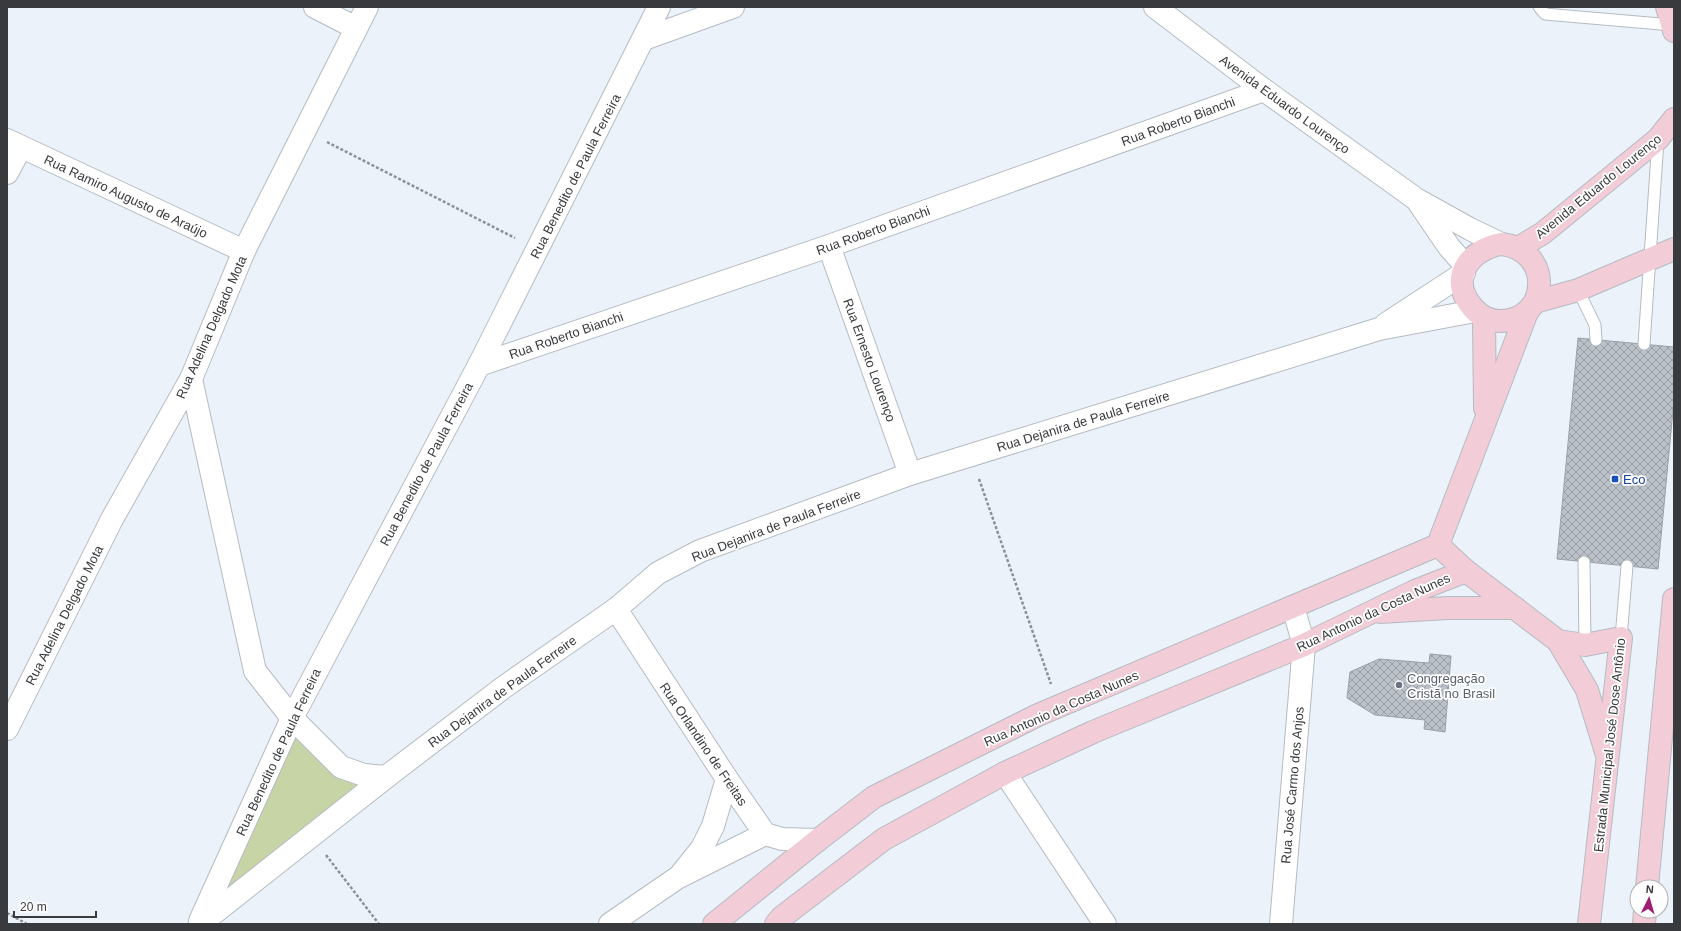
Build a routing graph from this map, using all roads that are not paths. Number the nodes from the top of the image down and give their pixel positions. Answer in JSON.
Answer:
{"nodes":[{"id":1,"x":315,"y":7,"type":"edge"},
{"id":2,"x":367,"y":7,"type":"edge"},
{"id":3,"x":659,"y":7,"type":"edge"},
{"id":4,"x":733,"y":7,"type":"edge"},
{"id":5,"x":1155,"y":7,"type":"edge"},
{"id":6,"x":1539,"y":7,"type":"edge"},
{"id":7,"x":1671,"y":21,"type":"edge"},
{"id":8,"x":356,"y":28,"type":"junction"},
{"id":9,"x":644,"y":39,"type":"junction"},
{"id":10,"x":1264,"y":90,"type":"junction"},
{"id":11,"x":1674,"y":119,"type":"edge"},
{"id":12,"x":1658,"y":139,"type":"junction"},
{"id":13,"x":14,"y":144,"type":"edge"},
{"id":14,"x":7,"y":173,"type":"edge"},
{"id":15,"x":1416,"y":199,"type":"junction"},
{"id":16,"x":829,"y":246,"type":"junction"},
{"id":17,"x":1510,"y":246,"type":"junction"},
{"id":18,"x":1674,"y":249,"type":"edge"},
{"id":19,"x":244,"y":251,"type":"junction"},
{"id":20,"x":1650,"y":259,"type":"junction"},
{"id":21,"x":1464,"y":269,"type":"junction"},
{"id":22,"x":1578,"y":290,"type":"junction"},
{"id":23,"x":1531,"y":307,"type":"junction"},
{"id":24,"x":1480,"y":315,"type":"junction"},
{"id":25,"x":1379,"y":329,"type":"junction"},
{"id":26,"x":1596,"y":340,"type":"dead end"},
{"id":27,"x":1644,"y":344,"type":"dead end"},
{"id":28,"x":479,"y":365,"type":"junction"},
{"id":29,"x":191,"y":379,"type":"junction"},
{"id":30,"x":1485,"y":421,"type":"junction"},
{"id":31,"x":910,"y":474,"type":"junction"},
{"id":32,"x":1438,"y":546,"type":"junction"},
{"id":33,"x":1584,"y":562,"type":"dead end"},
{"id":34,"x":1627,"y":566,"type":"dead end"},
{"id":35,"x":1466,"y":571,"type":"junction"},
{"id":36,"x":1674,"y":600,"type":"edge"},
{"id":37,"x":1293,"y":607,"type":"junction"},
{"id":38,"x":1515,"y":608,"type":"junction"},
{"id":39,"x":616,"y":609,"type":"junction"},
{"id":40,"x":1371,"y":613,"type":"junction"},
{"id":41,"x":1621,"y":638,"type":"junction"},
{"id":42,"x":1558,"y":641,"type":"junction"},
{"id":43,"x":1304,"y":645,"type":"junction"},
{"id":44,"x":1585,"y":645,"type":"junction"},
{"id":45,"x":292,"y":718,"type":"junction"},
{"id":46,"x":7,"y":729,"type":"edge"},
{"id":47,"x":1609,"y":762,"type":"junction"},
{"id":48,"x":1005,"y":773,"type":"junction"},
{"id":49,"x":386,"y":777,"type":"junction"},
{"id":50,"x":727,"y":779,"type":"junction"},
{"id":51,"x":765,"y":834,"type":"junction"},
{"id":52,"x":818,"y":840,"type":"junction"},
{"id":53,"x":678,"y":878,"type":"junction"},
{"id":54,"x":1648,"y":879,"type":"edge"},
{"id":55,"x":782,"y":922,"type":"edge"},
{"id":56,"x":199,"y":924,"type":"edge"},
{"id":57,"x":610,"y":924,"type":"edge"},
{"id":58,"x":714,"y":924,"type":"edge"},
{"id":59,"x":1105,"y":924,"type":"edge"},
{"id":60,"x":1281,"y":924,"type":"edge"},
{"id":61,"x":1589,"y":924,"type":"edge"}],
"edges":[{"from":1,"to":8,"type":"street"},
{"from":2,"to":8,"type":"street","name":"Rua Adelina Delgado Mota"},
{"from":3,"to":9,"type":"street","name":"Rua Benedito de Paula Ferreira"},
{"from":4,"to":9,"type":"street"},
{"from":5,"to":10,"type":"street","name":"Avenida Eduardo Lourenço"},
{"from":6,"to":7,"type":"lane"},
{"from":8,"to":19,"type":"street","name":"Rua Adelina Delgado Mota"},
{"from":9,"to":28,"type":"street","name":"Rua Benedito de Paula Ferreira"},
{"from":10,"to":15,"type":"street","name":"Avenida Eduardo Lourenço"},
{"from":10,"to":16,"type":"street","name":"Rua Roberto Bianchi"},
{"from":11,"to":12,"type":"main road","name":"Avenida Eduardo Lourenço"},
{"from":12,"to":17,"type":"main road","name":"Avenida Eduardo Lourenço"},
{"from":12,"to":20,"type":"lane"},
{"from":13,"to":14,"type":"street"},
{"from":13,"to":19,"type":"street","name":"Rua Ramiro Augusto de Araújo"},
{"from":15,"to":17,"type":"street","name":"Avenida Eduardo Lourenço"},
{"from":15,"to":21,"type":"street","name":"Avenida Eduardo Lourenço"},
{"from":16,"to":28,"type":"street","name":"Rua Roberto Bianchi"},
{"from":16,"to":31,"type":"street","name":"Rua Ernesto Lourenço"},
{"from":17,"to":21,"type":"main road"},
{"from":17,"to":23,"type":"main road"},
{"from":18,"to":20,"type":"main road"},
{"from":19,"to":29,"type":"street","name":"Rua Adelina Delgado Mota"},
{"from":20,"to":22,"type":"main road"},
{"from":20,"to":27,"type":"lane"},
{"from":21,"to":24,"type":"main road"},
{"from":21,"to":25,"type":"street","name":"Rua Dejanira de Paula Ferreire"},
{"from":22,"to":23,"type":"main road"},
{"from":22,"to":26,"type":"lane"},
{"from":23,"to":24,"type":"main road"},
{"from":23,"to":30,"type":"main road"},
{"from":24,"to":25,"type":"street","name":"Rua Dejanira de Paula Ferreire"},
{"from":24,"to":30,"type":"main road"},
{"from":25,"to":31,"type":"street","name":"Rua Dejanira de Paula Ferreire"},
{"from":28,"to":45,"type":"street","name":"Rua Benedito de Paula Ferreira"},
{"from":29,"to":45,"type":"street"},
{"from":29,"to":46,"type":"street","name":"Rua Adelina Delgado Mota"},
{"from":30,"to":32,"type":"main road"},
{"from":31,"to":39,"type":"street","name":"Rua Dejanira de Paula Ferreire"},
{"from":32,"to":35,"type":"main road"},
{"from":32,"to":37,"type":"main road","name":"Rua Antonio da Costa Nunes"},
{"from":33,"to":44,"type":"lane"},
{"from":34,"to":41,"type":"lane","name":"Estrada Municipal José Dose Antônio"},
{"from":35,"to":38,"type":"main road"},
{"from":35,"to":40,"type":"main road","name":"Rua Antonio da Costa Nunes"},
{"from":36,"to":54,"type":"main road"},
{"from":37,"to":43,"type":"street"},
{"from":37,"to":52,"type":"main road","name":"Rua Antonio da Costa Nunes"},
{"from":38,"to":40,"type":"main road"},
{"from":38,"to":42,"type":"main road"},
{"from":39,"to":49,"type":"street","name":"Rua Dejanira de Paula Ferreire"},
{"from":39,"to":50,"type":"street","name":"Rua Orlandino de Freitas"},
{"from":40,"to":43,"type":"main road","name":"Rua Antonio da Costa Nunes"},
{"from":41,"to":44,"type":"main road"},
{"from":41,"to":47,"type":"main road","name":"Estrada Municipal José Dose Antônio"},
{"from":42,"to":44,"type":"main road"},
{"from":42,"to":47,"type":"main road"},
{"from":43,"to":48,"type":"main road","name":"Rua Antonio da Costa Nunes"},
{"from":43,"to":60,"type":"street","name":"Rua José Carmo dos Anjos"},
{"from":45,"to":49,"type":"street"},
{"from":45,"to":56,"type":"street","name":"Rua Benedito de Paula Ferreira"},
{"from":47,"to":61,"type":"main road","name":"Estrada Municipal José Dose Antônio"},
{"from":48,"to":55,"type":"main road","name":"Rua Antonio da Costa Nunes"},
{"from":48,"to":59,"type":"street"},
{"from":49,"to":56,"type":"street","name":"Rua Dejanira de Paula Ferreire"},
{"from":50,"to":51,"type":"street","name":"Rua Orlandino de Freitas"},
{"from":50,"to":53,"type":"street"},
{"from":51,"to":52,"type":"street"},
{"from":51,"to":53,"type":"street"},
{"from":52,"to":58,"type":"main road","name":"Rua Antonio da Costa Nunes"},
{"from":53,"to":57,"type":"street"}]}
